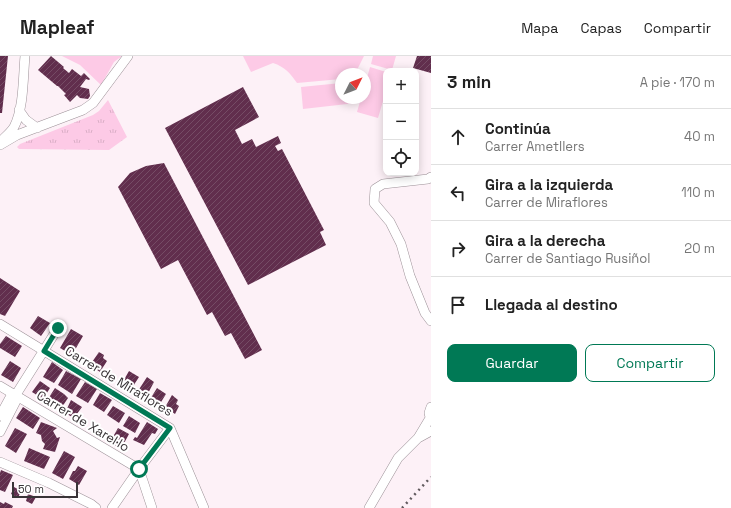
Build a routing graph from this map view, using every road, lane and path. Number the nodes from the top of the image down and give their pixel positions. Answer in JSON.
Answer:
{"nodes":[{"id":1,"x":25,"y":56,"type":"edge"},
{"id":2,"x":128,"y":56,"type":"edge"},
{"id":3,"x":18,"y":110,"type":"junction"},
{"id":4,"x":37,"y":128,"type":"junction"},
{"id":5,"x":0,"y":143,"type":"edge"},
{"id":6,"x":431,"y":177,"type":"edge"},
{"id":7,"x":431,"y":321,"type":"edge"},
{"id":8,"x":0,"y":324,"type":"edge"},
{"id":9,"x":58,"y":328,"type":"dead end"},
{"id":10,"x":44,"y":351,"type":"junction"},
{"id":11,"x":0,"y":386,"type":"edge"},
{"id":12,"x":16,"y":395,"type":"junction"},
{"id":13,"x":431,"y":407,"type":"edge"},
{"id":14,"x":0,"y":416,"type":"edge"},
{"id":15,"x":430,"y":420,"type":"edge"},
{"id":16,"x":170,"y":428,"type":"junction"},
{"id":17,"x":431,"y":431,"type":"edge"},
{"id":18,"x":0,"y":432,"type":"edge"},
{"id":19,"x":418,"y":438,"type":"junction"},
{"id":20,"x":0,"y":462,"type":"edge"},
{"id":21,"x":139,"y":469,"type":"junction"},
{"id":22,"x":96,"y":508,"type":"edge"},
{"id":23,"x":112,"y":508,"type":"edge"},
{"id":24,"x":152,"y":508,"type":"edge"},
{"id":25,"x":204,"y":508,"type":"edge"},
{"id":26,"x":369,"y":508,"type":"edge"}],
"edges":[{"from":1,"to":3,"type":"street"},
{"from":2,"to":4,"type":"street"},
{"from":3,"to":4,"type":"street"},
{"from":3,"to":5,"type":"street"},
{"from":4,"to":5,"type":"street"},
{"from":6,"to":7,"type":"street"},
{"from":8,"to":10,"type":"street","name":"Carrer de Miraflores"},
{"from":9,"to":10,"type":"street"},
{"from":10,"to":12,"type":"street"},
{"from":10,"to":16,"type":"street","name":"Carrer de Miraflores"},
{"from":11,"to":12,"type":"street","name":"Carrer de Xarel·lo"},
{"from":12,"to":14,"type":"street"},
{"from":12,"to":18,"type":"street"},
{"from":12,"to":21,"type":"street","name":"Carrer de Xarel·lo"},
{"from":13,"to":15,"type":"street"},
{"from":15,"to":19,"type":"street"},
{"from":16,"to":21,"type":"street"},
{"from":16,"to":25,"type":"street","name":"Carrer de Miraflores"},
{"from":17,"to":19,"type":"street"},
{"from":19,"to":26,"type":"street"},
{"from":20,"to":22,"type":"street"},
{"from":21,"to":23,"type":"street"},
{"from":21,"to":24,"type":"street"}]}
